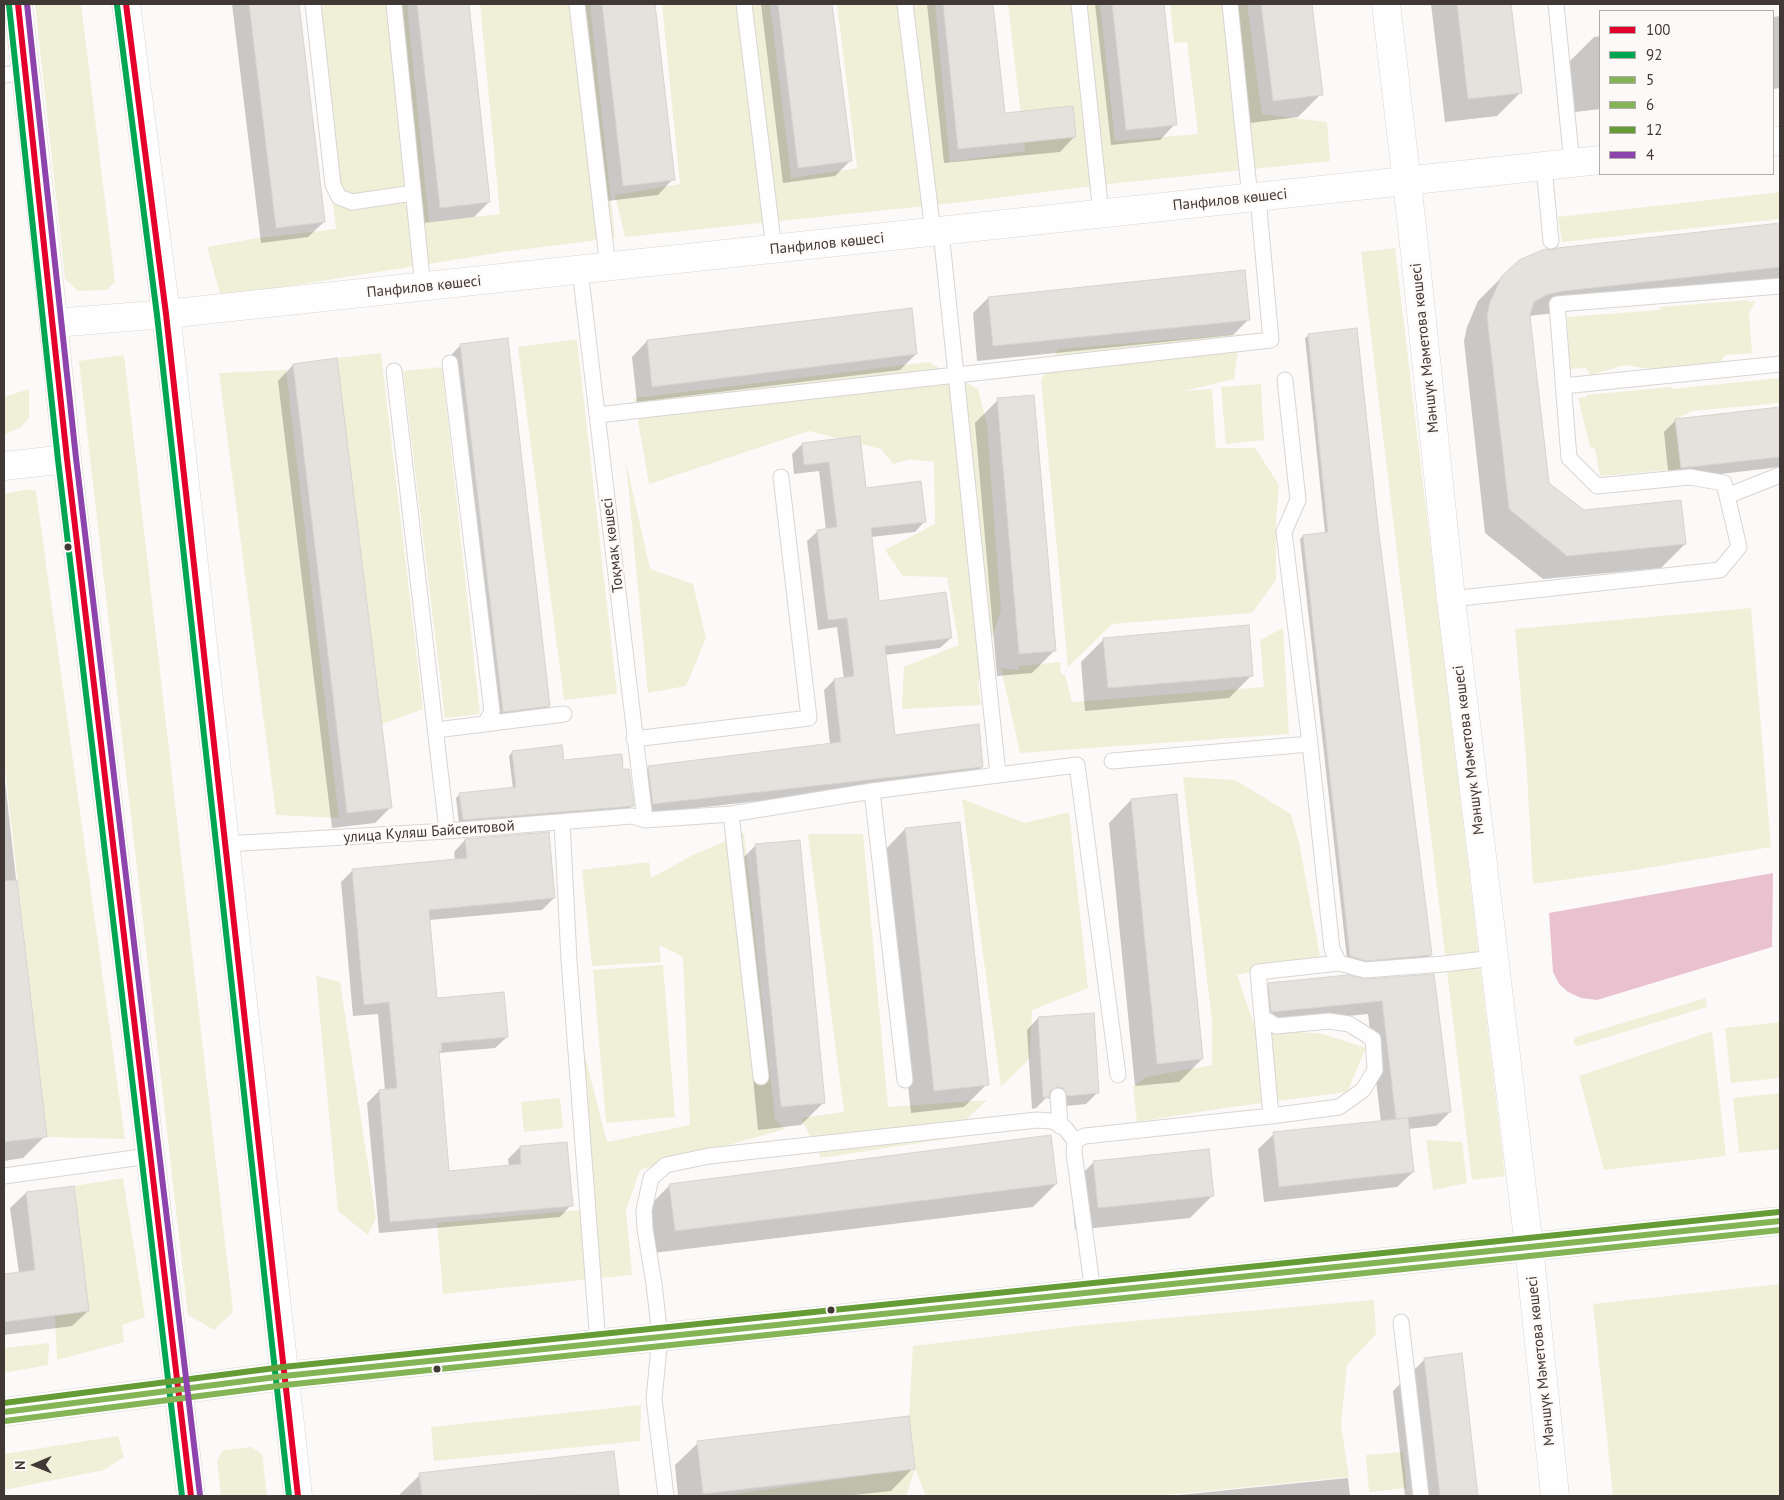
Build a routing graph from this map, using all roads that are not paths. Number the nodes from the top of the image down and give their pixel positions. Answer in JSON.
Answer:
{"nodes":[{"id":1,"x":18,"y":4,"type":"edge"},
{"id":2,"x":126,"y":4,"type":"edge"},
{"id":3,"x":313,"y":4,"type":"edge"},
{"id":4,"x":394,"y":4,"type":"edge"},
{"id":5,"x":577,"y":4,"type":"edge"},
{"id":6,"x":744,"y":4,"type":"edge"},
{"id":7,"x":905,"y":4,"type":"edge"},
{"id":8,"x":1079,"y":4,"type":"edge"},
{"id":9,"x":1230,"y":4,"type":"edge"},
{"id":10,"x":1386,"y":4,"type":"edge"},
{"id":11,"x":1556,"y":4,"type":"edge"},
{"id":12,"x":15,"y":73,"type":"edge"},
{"id":13,"x":1599,"y":160,"type":"edge"},
{"id":14,"x":1572,"y":164,"type":"junction"},
{"id":15,"x":1544,"y":166,"type":"junction"},
{"id":16,"x":1407,"y":182,"type":"junction"},
{"id":17,"x":413,"y":193,"type":"junction"},
{"id":18,"x":1254,"y":198,"type":"junction"},
{"id":19,"x":1101,"y":214,"type":"junction"},
{"id":20,"x":937,"y":232,"type":"junction"},
{"id":21,"x":1551,"y":241,"type":"dead end"},
{"id":22,"x":774,"y":249,"type":"junction"},
{"id":23,"x":608,"y":267,"type":"junction"},
{"id":24,"x":580,"y":270,"type":"junction"},
{"id":25,"x":1780,"y":286,"type":"edge"},
{"id":26,"x":422,"y":287,"type":"junction"},
{"id":27,"x":166,"y":314,"type":"junction"},
{"id":28,"x":54,"y":323,"type":"junction"},
{"id":29,"x":450,"y":363,"type":"dead end"},
{"id":30,"x":1780,"y":364,"type":"edge"},
{"id":31,"x":394,"y":371,"type":"dead end"},
{"id":32,"x":956,"y":375,"type":"junction"},
{"id":33,"x":1285,"y":380,"type":"dead end"},
{"id":34,"x":1563,"y":386,"type":"junction"},
{"id":35,"x":598,"y":415,"type":"junction"},
{"id":36,"x":67,"y":459,"type":"junction"},
{"id":37,"x":4,"y":466,"type":"edge"},
{"id":38,"x":1780,"y":475,"type":"edge"},
{"id":39,"x":781,"y":478,"type":"dead end"},
{"id":40,"x":1727,"y":496,"type":"junction"},
{"id":41,"x":1451,"y":599,"type":"junction"},
{"id":42,"x":564,"y":714,"type":"dead end"},
{"id":43,"x":485,"y":724,"type":"junction"},
{"id":44,"x":436,"y":730,"type":"junction"},
{"id":45,"x":634,"y":739,"type":"junction"},
{"id":46,"x":1310,"y":744,"type":"junction"},
{"id":47,"x":1112,"y":761,"type":"dead end"},
{"id":48,"x":998,"y":774,"type":"junction"},
{"id":49,"x":872,"y":791,"type":"junction"},
{"id":50,"x":732,"y":814,"type":"junction"},
{"id":51,"x":639,"y":818,"type":"junction"},
{"id":52,"x":562,"y":822,"type":"junction"},
{"id":53,"x":447,"y":831,"type":"junction"},
{"id":54,"x":225,"y":844,"type":"junction"},
{"id":55,"x":1494,"y":958,"type":"junction"},
{"id":56,"x":1340,"y":963,"type":"junction"},
{"id":57,"x":1262,"y":1017,"type":"junction"},
{"id":58,"x":1118,"y":1076,"type":"dead end"},
{"id":59,"x":762,"y":1077,"type":"dead end"},
{"id":60,"x":906,"y":1080,"type":"dead end"},
{"id":61,"x":1058,"y":1096,"type":"dead end"},
{"id":62,"x":1272,"y":1116,"type":"junction"},
{"id":63,"x":1060,"y":1126,"type":"junction"},
{"id":64,"x":1075,"y":1141,"type":"junction"},
{"id":65,"x":149,"y":1156,"type":"junction"},
{"id":66,"x":4,"y":1176,"type":"edge"},
{"id":67,"x":1780,"y":1221,"type":"edge"},
{"id":68,"x":1530,"y":1247,"type":"junction"},
{"id":69,"x":1093,"y":1292,"type":"junction"},
{"id":70,"x":1401,"y":1322,"type":"dead end"},
{"id":71,"x":660,"y":1337,"type":"junction"},
{"id":72,"x":598,"y":1344,"type":"junction"},
{"id":73,"x":284,"y":1376,"type":"junction"},
{"id":74,"x":178,"y":1390,"type":"junction"},
{"id":75,"x":4,"y":1412,"type":"edge"},
{"id":76,"x":191,"y":1496,"type":"edge"},
{"id":77,"x":298,"y":1496,"type":"edge"},
{"id":78,"x":666,"y":1496,"type":"edge"},
{"id":79,"x":1421,"y":1496,"type":"edge"},
{"id":80,"x":1555,"y":1496,"type":"edge"}],
"edges":[{"from":1,"to":12,"type":"street"},
{"from":2,"to":27,"type":"street"},
{"from":3,"to":17,"type":"lane"},
{"from":4,"to":17,"type":"lane"},
{"from":5,"to":23,"type":"lane"},
{"from":6,"to":22,"type":"lane"},
{"from":7,"to":20,"type":"lane"},
{"from":8,"to":19,"type":"lane"},
{"from":9,"to":18,"type":"lane"},
{"from":10,"to":16,"type":"street","name":"Мәншүк Мәметова көшесі"},
{"from":11,"to":14,"type":"lane"},
{"from":12,"to":28,"type":"street"},
{"from":13,"to":14,"type":"street","name":"Панфилов көшесі"},
{"from":14,"to":15,"type":"street","name":"Панфилов көшесі"},
{"from":15,"to":16,"type":"street","name":"Панфилов көшесі"},
{"from":15,"to":21,"type":"lane"},
{"from":16,"to":18,"type":"street","name":"Панфилов көшесі"},
{"from":16,"to":41,"type":"street","name":"Мәншүк Мәметова көшесі"},
{"from":17,"to":26,"type":"lane"},
{"from":18,"to":19,"type":"street","name":"Панфилов көшесі"},
{"from":18,"to":32,"type":"lane"},
{"from":19,"to":20,"type":"street","name":"Панфилов көшесі"},
{"from":20,"to":22,"type":"street","name":"Панфилов көшесі"},
{"from":20,"to":32,"type":"lane"},
{"from":22,"to":23,"type":"street","name":"Панфилов көшесі"},
{"from":23,"to":24,"type":"street","name":"Панфилов көшесі"},
{"from":24,"to":26,"type":"street","name":"Панфилов көшесі"},
{"from":24,"to":35,"type":"lane","name":"Тоқмақ көшесі"},
{"from":25,"to":34,"type":"lane"},
{"from":26,"to":27,"type":"street","name":"Панфилов көшесі"},
{"from":27,"to":28,"type":"street","name":"Панфилов көшесі"},
{"from":27,"to":54,"type":"street"},
{"from":28,"to":36,"type":"street"},
{"from":29,"to":43,"type":"lane"},
{"from":30,"to":34,"type":"lane"},
{"from":31,"to":44,"type":"lane"},
{"from":32,"to":35,"type":"lane"},
{"from":32,"to":48,"type":"lane"},
{"from":33,"to":46,"type":"lane"},
{"from":34,"to":40,"type":"lane"},
{"from":35,"to":45,"type":"lane","name":"Тоқмақ көшесі"},
{"from":36,"to":37,"type":"street"},
{"from":36,"to":65,"type":"street"},
{"from":38,"to":40,"type":"lane"},
{"from":39,"to":45,"type":"lane"},
{"from":40,"to":41,"type":"lane"},
{"from":41,"to":55,"type":"street","name":"Мәншүк Мәметова көшесі"},
{"from":42,"to":43,"type":"lane"},
{"from":43,"to":44,"type":"lane"},
{"from":44,"to":53,"type":"lane"},
{"from":45,"to":51,"type":"lane","name":"Тоқмақ көшесі"},
{"from":46,"to":47,"type":"lane"},
{"from":46,"to":56,"type":"lane"},
{"from":48,"to":49,"type":"lane","name":"улица Куляш Байсеитовой"},
{"from":48,"to":58,"type":"lane","name":"улица Куляш Байсеитовой"},
{"from":49,"to":50,"type":"lane","name":"улица Куляш Байсеитовой"},
{"from":49,"to":60,"type":"lane"},
{"from":50,"to":51,"type":"lane","name":"улица Куляш Байсеитовой"},
{"from":50,"to":59,"type":"lane"},
{"from":51,"to":52,"type":"lane","name":"улица Куляш Байсеитовой"},
{"from":52,"to":53,"type":"lane","name":"улица Куляш Байсеитовой"},
{"from":52,"to":72,"type":"lane"},
{"from":53,"to":54,"type":"lane","name":"улица Куляш Байсеитовой"},
{"from":54,"to":73,"type":"street"},
{"from":55,"to":56,"type":"lane"},
{"from":55,"to":68,"type":"street","name":"Мәншүк Мәметова көшесі"},
{"from":56,"to":57,"type":"lane"},
{"from":57,"to":62,"type":"lane"},
{"from":57,"to":62,"type":"lane"},
{"from":61,"to":63,"type":"lane"},
{"from":62,"to":64,"type":"lane"},
{"from":63,"to":64,"type":"lane"},
{"from":63,"to":71,"type":"lane"},
{"from":64,"to":69,"type":"lane"},
{"from":65,"to":66,"type":"lane"},
{"from":65,"to":74,"type":"street"},
{"from":67,"to":68,"type":"street"},
{"from":68,"to":69,"type":"street"},
{"from":68,"to":80,"type":"street","name":"Мәншүк Мәметова көшесі"},
{"from":69,"to":71,"type":"street"},
{"from":70,"to":79,"type":"lane"},
{"from":71,"to":72,"type":"street"},
{"from":71,"to":78,"type":"lane"},
{"from":72,"to":73,"type":"street"},
{"from":73,"to":74,"type":"street"},
{"from":73,"to":77,"type":"street"},
{"from":74,"to":75,"type":"street"},
{"from":74,"to":76,"type":"street"}]}
